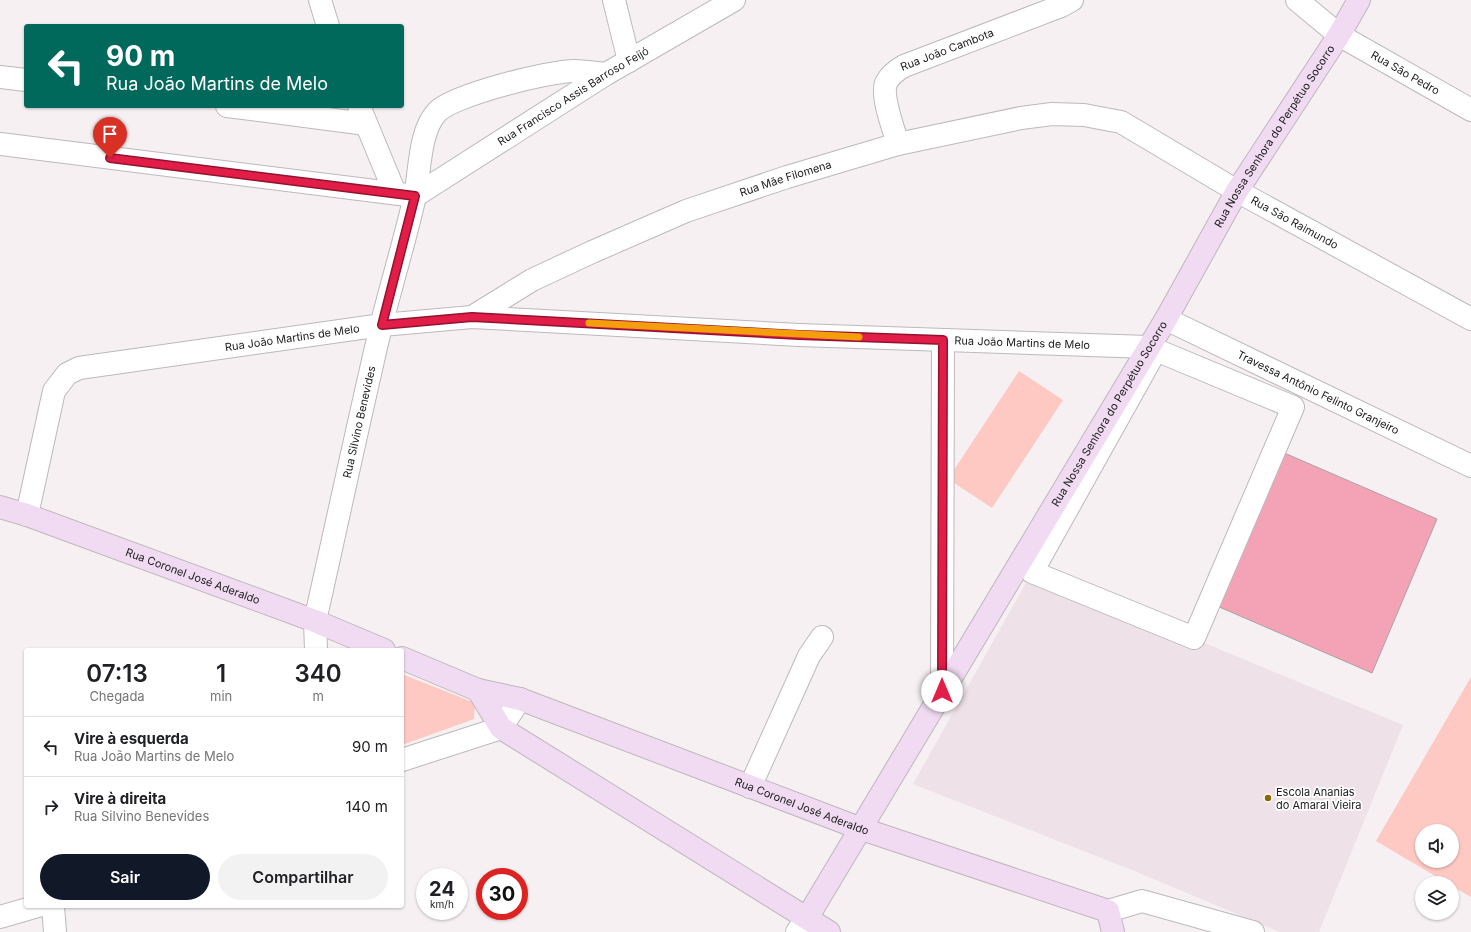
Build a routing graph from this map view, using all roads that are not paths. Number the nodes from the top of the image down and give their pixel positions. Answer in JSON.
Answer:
{"nodes":[{"id":1,"x":320,"y":0,"type":"edge"},
{"id":2,"x":614,"y":0,"type":"edge"},
{"id":3,"x":734,"y":0,"type":"edge"},
{"id":4,"x":1072,"y":0,"type":"edge"},
{"id":5,"x":1297,"y":0,"type":"edge"},
{"id":6,"x":1359,"y":0,"type":"edge"},
{"id":7,"x":327,"y":24,"type":"edge"},
{"id":8,"x":1339,"y":35,"type":"junction"},
{"id":9,"x":629,"y":61,"type":"junction"},
{"id":10,"x":549,"y":74,"type":"junction"},
{"id":11,"x":606,"y":74,"type":"junction"},
{"id":12,"x":0,"y":76,"type":"edge"},
{"id":13,"x":24,"y":80,"type":"edge"},
{"id":14,"x":569,"y":98,"type":"junction"},
{"id":15,"x":257,"y":108,"type":"edge"},
{"id":16,"x":1471,"y":110,"type":"edge"},
{"id":17,"x":363,"y":115,"type":"edge"},
{"id":18,"x":1121,"y":122,"type":"joint"},
{"id":19,"x":0,"y":144,"type":"edge"},
{"id":20,"x":898,"y":144,"type":"junction"},
{"id":21,"x":1237,"y":191,"type":"junction"},
{"id":22,"x":405,"y":195,"type":"junction"},
{"id":23,"x":472,"y":317,"type":"junction"},
{"id":24,"x":1166,"y":319,"type":"junction"},
{"id":25,"x":1471,"y":319,"type":"edge"},
{"id":26,"x":382,"y":325,"type":"junction"},
{"id":27,"x":943,"y":340,"type":"junction"},
{"id":28,"x":1148,"y":347,"type":"junction"},
{"id":29,"x":1471,"y":466,"type":"edge"},
{"id":30,"x":0,"y":507,"type":"edge"},
{"id":31,"x":27,"y":515,"type":"junction"},
{"id":32,"x":315,"y":621,"type":"junction"},
{"id":33,"x":822,"y":637,"type":"dead end"},
{"id":34,"x":1194,"y":638,"type":"joint"},
{"id":35,"x":316,"y":648,"type":"edge"},
{"id":36,"x":379,"y":648,"type":"edge"},
{"id":37,"x":404,"y":659,"type":"edge"},
{"id":38,"x":478,"y":690,"type":"junction"},
{"id":39,"x":942,"y":691,"type":"junction"},
{"id":40,"x":520,"y":699,"type":"junction"},
{"id":41,"x":501,"y":728,"type":"junction"},
{"id":42,"x":404,"y":759,"type":"edge"},
{"id":43,"x":750,"y":787,"type":"junction"},
{"id":44,"x":859,"y":828,"type":"junction"},
{"id":45,"x":31,"y":908,"type":"edge"},
{"id":46,"x":53,"y":908,"type":"edge"},
{"id":47,"x":0,"y":917,"type":"edge"},
{"id":48,"x":1111,"y":922,"type":"edge"},
{"id":49,"x":802,"y":925,"type":"edge"},
{"id":50,"x":55,"y":932,"type":"edge"},
{"id":51,"x":830,"y":932,"type":"edge"},
{"id":52,"x":1253,"y":932,"type":"edge"}],
"edges":[{"from":1,"to":7,"type":"street"},
{"from":2,"to":9,"type":"street"},
{"from":3,"to":9,"type":"street","name":"Rua Francisco Assis Barroso Feijó"},
{"from":4,"to":20,"type":"street","name":"Rua João Cambota"},
{"from":5,"to":8,"type":"street","name":"Rua São Pedro"},
{"from":6,"to":8,"type":"main road","name":"Rua Nossa Senhora do Perpétuo Socorro"},
{"from":8,"to":16,"type":"street","name":"Rua São Pedro"},
{"from":8,"to":21,"type":"main road","name":"Rua Nossa Senhora do Perpétuo Socorro"},
{"from":9,"to":11,"type":"street","name":"Rua Francisco Assis Barroso Feijó"},
{"from":10,"to":11,"type":"street","name":"Rua Silvino Benevides"},
{"from":10,"to":14,"type":"street"},
{"from":10,"to":22,"type":"street","name":"Rua Silvino Benevides"},
{"from":11,"to":14,"type":"street","name":"Rua Francisco Assis Barroso Feijó"},
{"from":12,"to":13,"type":"street"},
{"from":14,"to":22,"type":"street","name":"Rua Francisco Assis Barroso Feijó"},
{"from":15,"to":17,"type":"street"},
{"from":17,"to":22,"type":"street"},
{"from":18,"to":20,"type":"street","name":"Rua Mãe Filomena"},
{"from":18,"to":21,"type":"street","name":"Rua São Raimundo"},
{"from":19,"to":22,"type":"street"},
{"from":20,"to":23,"type":"street","name":"Rua Mãe Filomena"},
{"from":21,"to":24,"type":"main road","name":"Rua Nossa Senhora do Perpétuo Socorro"},
{"from":21,"to":25,"type":"street","name":"Rua São Raimundo"},
{"from":22,"to":26,"type":"street","name":"Rua Silvino Benevides"},
{"from":23,"to":26,"type":"street","name":"Rua João Martins de Melo"},
{"from":23,"to":27,"type":"street","name":"Rua João Martins de Melo"},
{"from":24,"to":28,"type":"main road","name":"Rua Nossa Senhora do Perpétuo Socorro"},
{"from":24,"to":29,"type":"street","name":"Travessa Antônio Felinto Granjeiro"},
{"from":26,"to":31,"type":"street","name":"Rua João Martins de Melo"},
{"from":26,"to":32,"type":"street","name":"Rua Silvino Benevides"},
{"from":27,"to":28,"type":"street","name":"Rua João Martins de Melo"},
{"from":27,"to":39,"type":"street"},
{"from":28,"to":39,"type":"main road","name":"Rua Nossa Senhora do Perpétuo Socorro"},
{"from":30,"to":31,"type":"main road","name":"Rua Coronel José Aderaldo"},
{"from":31,"to":32,"type":"main road","name":"Rua Coronel José Aderaldo"},
{"from":32,"to":35,"type":"street","name":"Rua Silvino Benevides"},
{"from":32,"to":36,"type":"main road","name":"Rua Coronel José Aderaldo"},
{"from":33,"to":43,"type":"street"},
{"from":34,"to":34,"type":"street"},
{"from":37,"to":38,"type":"main road","name":"Rua Coronel José Aderaldo"},
{"from":38,"to":40,"type":"main road","name":"Rua Coronel José Aderaldo"},
{"from":38,"to":41,"type":"main road"},
{"from":39,"to":44,"type":"main road","name":"Rua Nossa Senhora do Perpétuo Socorro"},
{"from":40,"to":41,"type":"street"},
{"from":40,"to":43,"type":"main road","name":"Rua Coronel José Aderaldo"},
{"from":41,"to":42,"type":"street"},
{"from":41,"to":49,"type":"main road"},
{"from":43,"to":44,"type":"main road","name":"Rua Coronel José Aderaldo"},
{"from":44,"to":48,"type":"main road","name":"Rua Coronel José Aderaldo"},
{"from":44,"to":49,"type":"main road","name":"Rua Nossa Senhora do Perpétuo Socorro"},
{"from":45,"to":47,"type":"street"},
{"from":46,"to":50,"type":"street"},
{"from":48,"to":52,"type":"street"},
{"from":49,"to":51,"type":"main road"}]}
